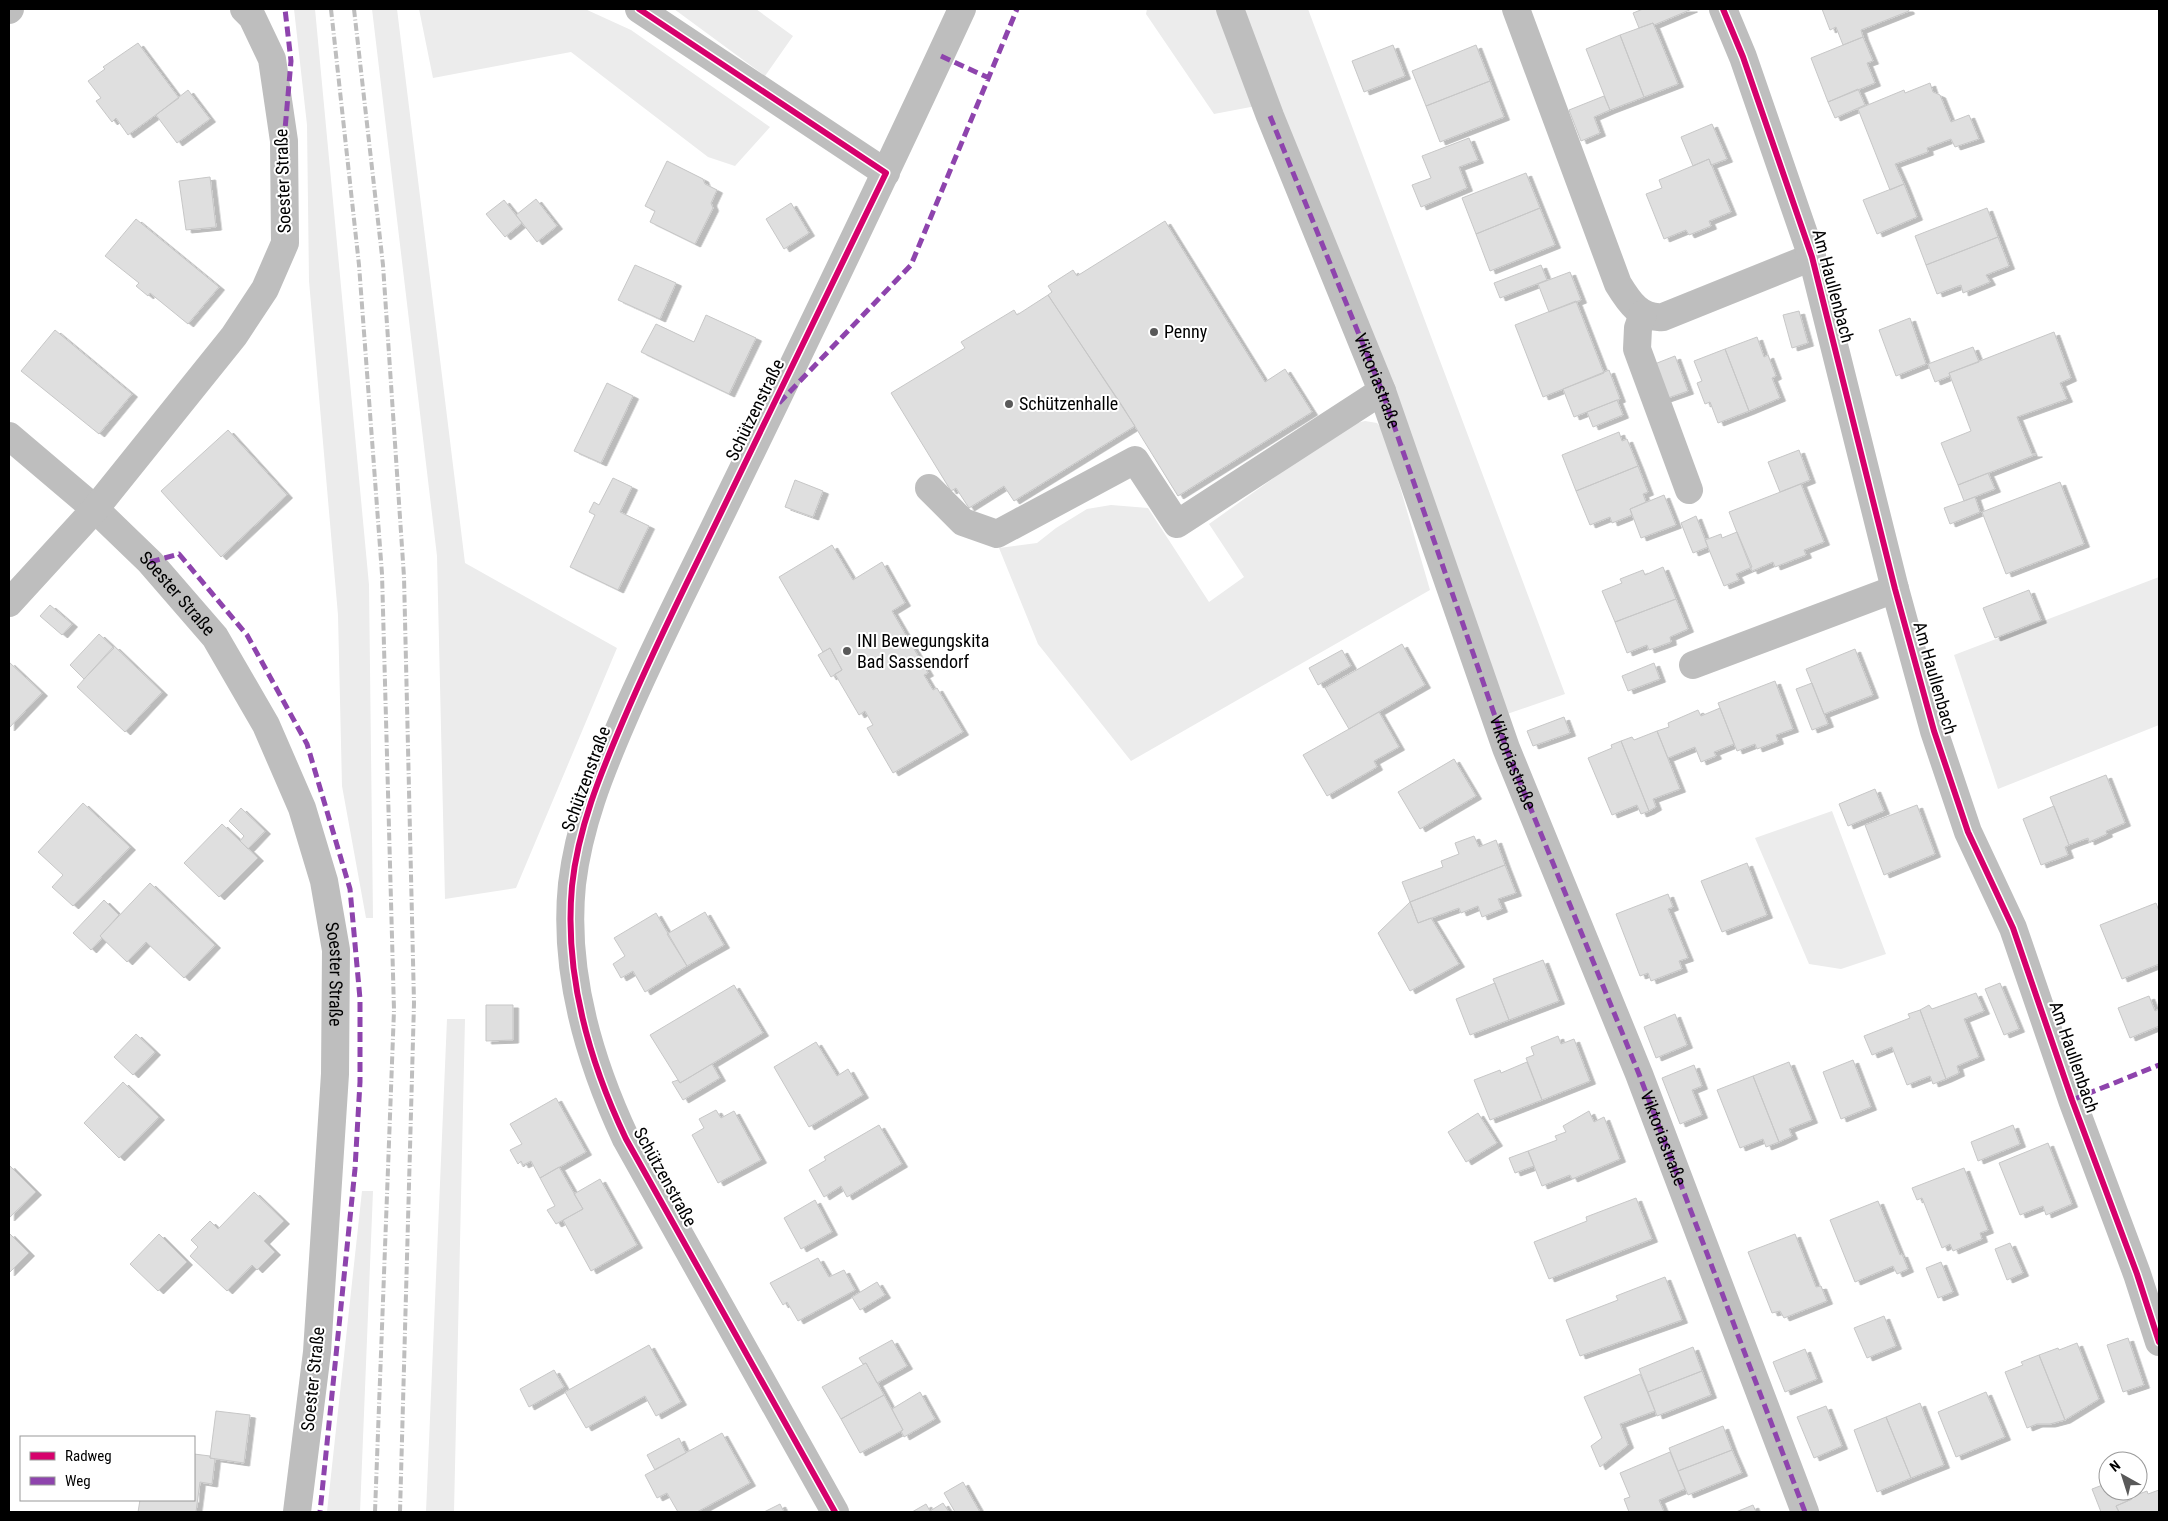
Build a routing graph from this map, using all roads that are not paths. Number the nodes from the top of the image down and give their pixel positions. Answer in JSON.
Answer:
{"nodes":[{"id":1,"x":244,"y":9,"type":"edge"},
{"id":2,"x":639,"y":9,"type":"edge"},
{"id":3,"x":962,"y":9,"type":"edge"},
{"id":4,"x":1230,"y":9,"type":"edge"},
{"id":5,"x":1516,"y":9,"type":"edge"},
{"id":6,"x":1723,"y":9,"type":"edge"},
{"id":7,"x":886,"y":173,"type":"junction"},
{"id":8,"x":1812,"y":257,"type":"junction"},
{"id":9,"x":1644,"y":314,"type":"junction"},
{"id":10,"x":1382,"y":391,"type":"junction"},
{"id":11,"x":9,"y":436,"type":"edge"},
{"id":12,"x":930,"y":488,"type":"dead end"},
{"id":13,"x":1689,"y":490,"type":"dead end"},
{"id":14,"x":95,"y":509,"type":"junction"},
{"id":15,"x":1895,"y":589,"type":"junction"},
{"id":16,"x":9,"y":603,"type":"edge"},
{"id":17,"x":1693,"y":665,"type":"dead end"},
{"id":18,"x":2159,"y":1342,"type":"edge"},
{"id":19,"x":297,"y":1512,"type":"edge"},
{"id":20,"x":835,"y":1512,"type":"edge"},
{"id":21,"x":1805,"y":1512,"type":"edge"}],
"edges":[{"from":1,"to":14,"type":"street","name":"Soester Straße"},
{"from":2,"to":7,"type":"street"},
{"from":3,"to":7,"type":"street","name":"Schützenstraße"},
{"from":4,"to":10,"type":"street","name":"Viktoriastraße"},
{"from":5,"to":9,"type":"street"},
{"from":6,"to":8,"type":"street","name":"Am Haullenbach"},
{"from":7,"to":20,"type":"street","name":"Schützenstraße"},
{"from":8,"to":9,"type":"street","name":"Am Haullenbach"},
{"from":8,"to":15,"type":"street","name":"Am Haullenbach"},
{"from":9,"to":13,"type":"street"},
{"from":10,"to":12,"type":"street"},
{"from":10,"to":21,"type":"street","name":"Viktoriastraße"},
{"from":11,"to":14,"type":"street","name":"Soester Straße"},
{"from":14,"to":16,"type":"street"},
{"from":14,"to":19,"type":"street","name":"Soester Straße"},
{"from":15,"to":17,"type":"street"},
{"from":15,"to":18,"type":"street","name":"Am Haullenbach"}]}
